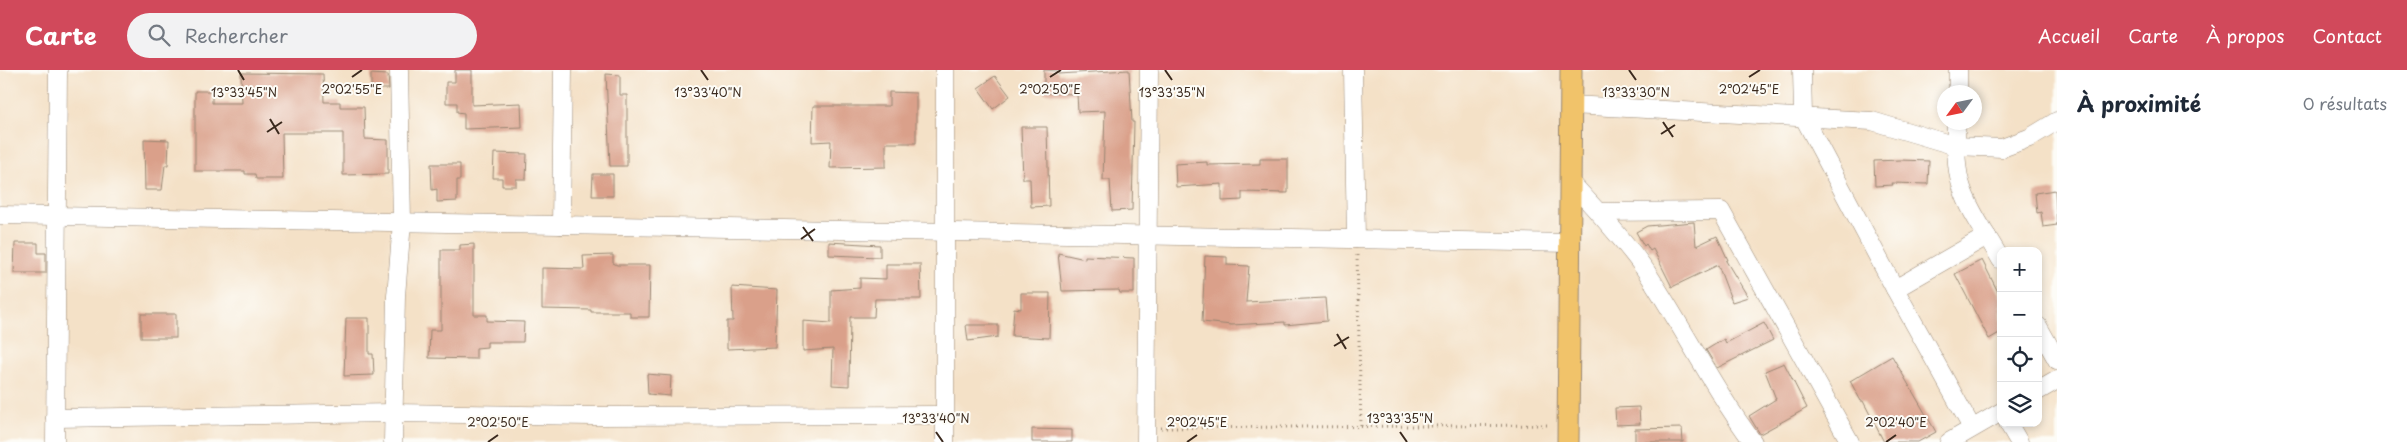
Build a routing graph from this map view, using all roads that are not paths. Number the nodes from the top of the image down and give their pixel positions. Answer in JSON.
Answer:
{"nodes":[{"id":1,"x":58,"y":70,"type":"edge"},
{"id":2,"x":400,"y":70,"type":"edge"},
{"id":3,"x":563,"y":70,"type":"edge"},
{"id":4,"x":945,"y":70,"type":"edge"},
{"id":5,"x":1149,"y":70,"type":"edge"},
{"id":6,"x":1353,"y":70,"type":"edge"},
{"id":7,"x":1571,"y":70,"type":"edge"},
{"id":8,"x":1802,"y":70,"type":"edge"},
{"id":9,"x":1958,"y":70,"type":"edge"},
{"id":10,"x":1958,"y":85,"type":"edge"},
{"id":11,"x":1570,"y":105,"type":"junction"},
{"id":12,"x":1802,"y":116,"type":"junction"},
{"id":13,"x":2057,"y":121,"type":"edge"},
{"id":14,"x":1956,"y":130,"type":"edge"},
{"id":15,"x":1956,"y":146,"type":"junction"},
{"id":16,"x":1570,"y":181,"type":"junction"},
{"id":17,"x":1598,"y":212,"type":"junction"},
{"id":18,"x":0,"y":215,"type":"edge"},
{"id":19,"x":57,"y":216,"type":"junction"},
{"id":20,"x":402,"y":222,"type":"junction"},
{"id":21,"x":561,"y":225,"type":"junction"},
{"id":22,"x":945,"y":232,"type":"junction"},
{"id":23,"x":1147,"y":235,"type":"junction"},
{"id":24,"x":1988,"y":236,"type":"junction"},
{"id":25,"x":1356,"y":239,"type":"junction"},
{"id":26,"x":1570,"y":243,"type":"junction"},
{"id":27,"x":1997,"y":253,"type":"edge"},
{"id":28,"x":1895,"y":290,"type":"junction"},
{"id":29,"x":2042,"y":333,"type":"edge"},
{"id":30,"x":2057,"y":360,"type":"edge"},
{"id":31,"x":2057,"y":380,"type":"edge"},
{"id":32,"x":2042,"y":389,"type":"edge"},
{"id":33,"x":393,"y":413,"type":"junction"},
{"id":34,"x":1997,"y":414,"type":"edge"},
{"id":35,"x":945,"y":415,"type":"junction"},
{"id":36,"x":55,"y":418,"type":"junction"},
{"id":37,"x":2010,"y":427,"type":"edge"},
{"id":38,"x":1972,"y":428,"type":"junction"},
{"id":39,"x":1568,"y":434,"type":"edge"},
{"id":40,"x":1146,"y":435,"type":"edge"},
{"id":41,"x":55,"y":442,"type":"edge"},
{"id":42,"x":394,"y":442,"type":"edge"},
{"id":43,"x":944,"y":442,"type":"edge"},
{"id":44,"x":1753,"y":442,"type":"edge"},
{"id":45,"x":1850,"y":442,"type":"edge"},
{"id":46,"x":1949,"y":442,"type":"edge"},
{"id":47,"x":2019,"y":442,"type":"edge"}],
"edges":[{"from":1,"to":19,"type":"street"},
{"from":2,"to":20,"type":"street"},
{"from":3,"to":21,"type":"street"},
{"from":4,"to":22,"type":"street"},
{"from":5,"to":23,"type":"street"},
{"from":6,"to":25,"type":"street"},
{"from":7,"to":11,"type":"main road"},
{"from":8,"to":12,"type":"street"},
{"from":9,"to":10,"type":"street"},
{"from":11,"to":12,"type":"street"},
{"from":11,"to":16,"type":"main road"},
{"from":12,"to":15,"type":"street"},
{"from":12,"to":28,"type":"street"},
{"from":13,"to":15,"type":"street"},
{"from":14,"to":15,"type":"street"},
{"from":15,"to":24,"type":"street"},
{"from":16,"to":17,"type":"street"},
{"from":16,"to":26,"type":"main road"},
{"from":17,"to":44,"type":"street"},
{"from":17,"to":45,"type":"street"},
{"from":18,"to":19,"type":"street"},
{"from":19,"to":20,"type":"street"},
{"from":19,"to":36,"type":"street"},
{"from":20,"to":21,"type":"street"},
{"from":20,"to":33,"type":"street"},
{"from":21,"to":22,"type":"street"},
{"from":22,"to":23,"type":"street"},
{"from":22,"to":35,"type":"street"},
{"from":23,"to":25,"type":"street"},
{"from":23,"to":40,"type":"street"},
{"from":24,"to":27,"type":"street"},
{"from":24,"to":28,"type":"street"},
{"from":25,"to":26,"type":"street"},
{"from":26,"to":39,"type":"main road"},
{"from":28,"to":38,"type":"street"},
{"from":29,"to":30,"type":"street"},
{"from":31,"to":32,"type":"street"},
{"from":33,"to":35,"type":"street"},
{"from":33,"to":36,"type":"street"},
{"from":33,"to":42,"type":"street"},
{"from":34,"to":38,"type":"street"},
{"from":35,"to":43,"type":"street"},
{"from":36,"to":41,"type":"street"},
{"from":37,"to":47,"type":"street"},
{"from":38,"to":46,"type":"street"}]}
